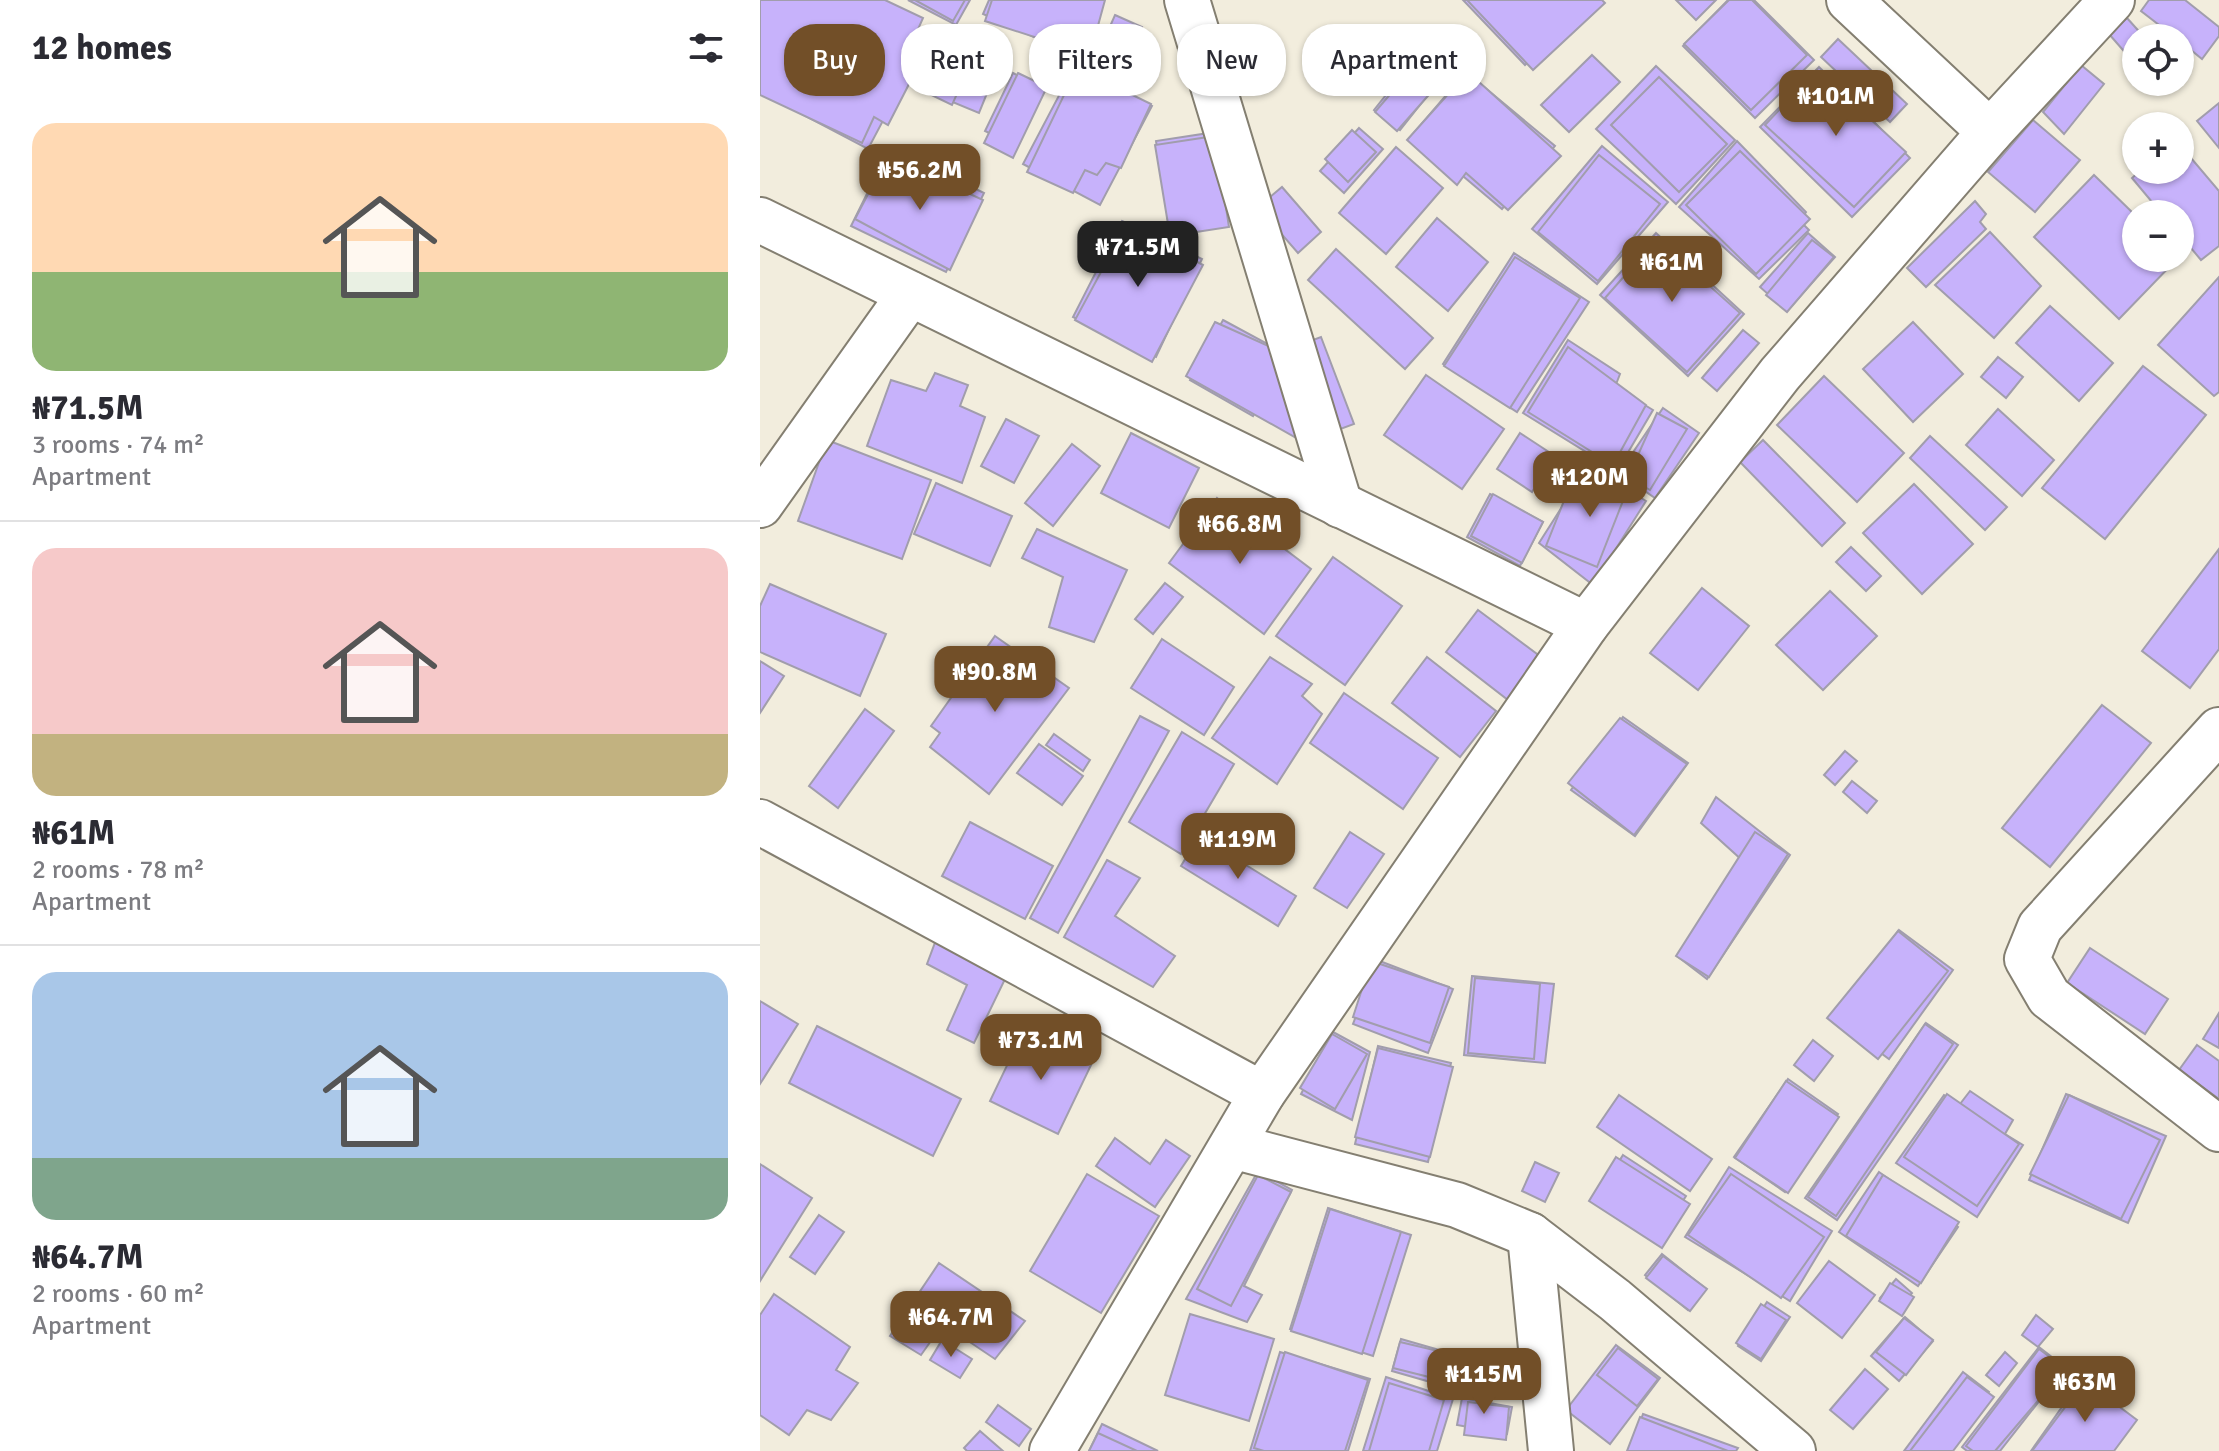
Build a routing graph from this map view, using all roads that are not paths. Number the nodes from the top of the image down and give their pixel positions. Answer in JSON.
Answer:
{"nodes":[{"id":1,"x":1187,"y":0,"type":"edge"},
{"id":2,"x":1849,"y":0,"type":"edge"},
{"id":3,"x":2112,"y":0,"type":"edge"},
{"id":4,"x":1990,"y":132,"type":"junction"},
{"id":5,"x":760,"y":220,"type":"edge"},
{"id":6,"x":910,"y":294,"type":"junction"},
{"id":7,"x":760,"y":505,"type":"edge"},
{"id":8,"x":1340,"y":505,"type":"junction"},
{"id":9,"x":1586,"y":625,"type":"junction"},
{"id":10,"x":2219,"y":730,"type":"edge"},
{"id":11,"x":760,"y":822,"type":"edge"},
{"id":12,"x":1262,"y":1094,"type":"junction"},
{"id":13,"x":2219,"y":1129,"type":"edge"},
{"id":14,"x":1232,"y":1146,"type":"junction"},
{"id":15,"x":1530,"y":1235,"type":"junction"},
{"id":16,"x":1052,"y":1451,"type":"edge"},
{"id":17,"x":1551,"y":1451,"type":"edge"},
{"id":18,"x":1793,"y":1451,"type":"edge"}],
"edges":[{"from":1,"to":8,"type":"street"},
{"from":2,"to":4,"type":"street"},
{"from":3,"to":4,"type":"street"},
{"from":4,"to":9,"type":"street"},
{"from":5,"to":6,"type":"street"},
{"from":6,"to":7,"type":"street"},
{"from":6,"to":8,"type":"street"},
{"from":8,"to":9,"type":"street"},
{"from":9,"to":12,"type":"street"},
{"from":10,"to":13,"type":"street"},
{"from":11,"to":12,"type":"street"},
{"from":12,"to":14,"type":"street"},
{"from":14,"to":15,"type":"street"},
{"from":14,"to":16,"type":"street"},
{"from":15,"to":17,"type":"street"},
{"from":15,"to":18,"type":"street"}]}
